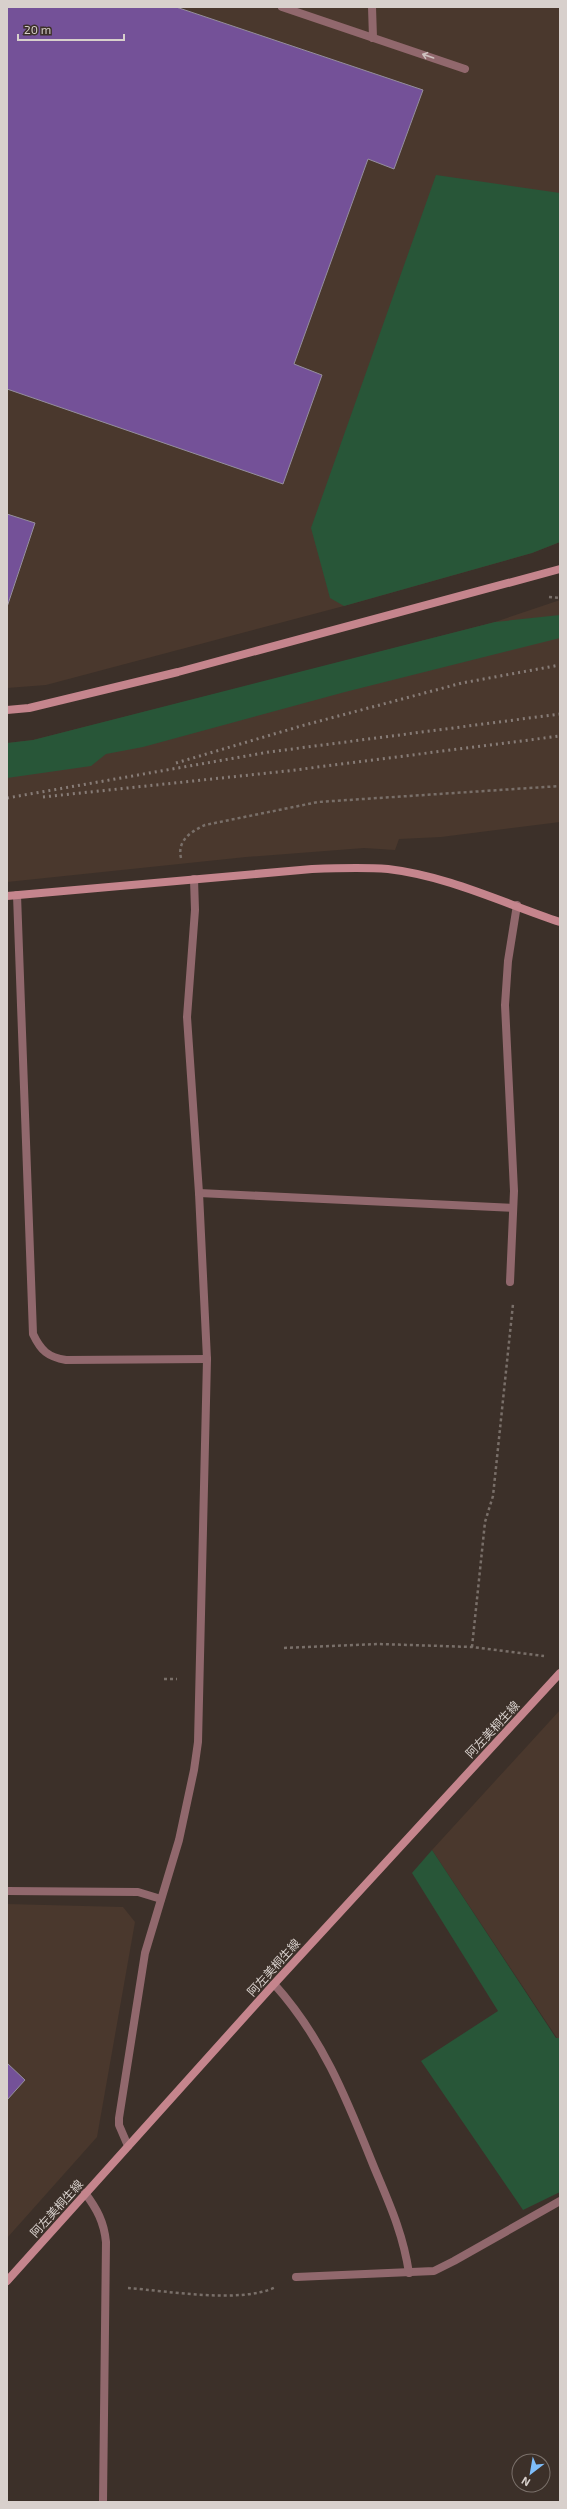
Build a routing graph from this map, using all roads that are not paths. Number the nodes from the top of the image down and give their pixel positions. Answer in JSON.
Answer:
{"nodes":[{"id":1,"x":282,"y":7,"type":"edge"},
{"id":2,"x":372,"y":7,"type":"edge"},
{"id":3,"x":373,"y":38,"type":"junction"},
{"id":4,"x":465,"y":69,"type":"dead end"},
{"id":5,"x":560,"y":569,"type":"edge"},
{"id":6,"x":7,"y":710,"type":"edge"},
{"id":7,"x":194,"y":880,"type":"junction"},
{"id":8,"x":17,"y":895,"type":"junction"},
{"id":9,"x":7,"y":896,"type":"edge"},
{"id":10,"x":517,"y":905,"type":"junction"},
{"id":11,"x":560,"y":922,"type":"edge"},
{"id":12,"x":199,"y":1192,"type":"junction"},
{"id":13,"x":513,"y":1208,"type":"junction"},
{"id":14,"x":510,"y":1282,"type":"road end"},
{"id":15,"x":207,"y":1359,"type":"junction"},
{"id":16,"x":560,"y":1673,"type":"edge"},
{"id":17,"x":7,"y":1891,"type":"edge"},
{"id":18,"x":161,"y":1899,"type":"junction"},
{"id":19,"x":274,"y":1984,"type":"junction"},
{"id":20,"x":128,"y":2146,"type":"junction"},
{"id":21,"x":85,"y":2193,"type":"junction"},
{"id":22,"x":560,"y":2201,"type":"edge"},
{"id":23,"x":409,"y":2273,"type":"junction"},
{"id":24,"x":296,"y":2277,"type":"road end"},
{"id":25,"x":7,"y":2281,"type":"edge"},
{"id":26,"x":103,"y":2502,"type":"edge"}],
"edges":[{"from":1,"to":3,"type":"street"},
{"from":2,"to":3,"type":"street"},
{"from":4,"to":3,"type":"street","one_way":true},
{"from":5,"to":6,"type":"street"},
{"from":7,"to":8,"type":"street"},
{"from":7,"to":10,"type":"street"},
{"from":7,"to":12,"type":"street"},
{"from":8,"to":9,"type":"street"},
{"from":8,"to":15,"type":"street"},
{"from":10,"to":11,"type":"street"},
{"from":10,"to":13,"type":"street"},
{"from":12,"to":13,"type":"street"},
{"from":12,"to":15,"type":"street"},
{"from":13,"to":14,"type":"street"},
{"from":15,"to":18,"type":"street"},
{"from":16,"to":19,"type":"street","name":"阿左美桐生線"},
{"from":17,"to":18,"type":"street"},
{"from":18,"to":20,"type":"street"},
{"from":19,"to":20,"type":"street","name":"阿左美桐生線"},
{"from":19,"to":23,"type":"street"},
{"from":20,"to":21,"type":"street","name":"阿左美桐生線"},
{"from":21,"to":25,"type":"street","name":"阿左美桐生線"},
{"from":21,"to":26,"type":"street"},
{"from":22,"to":23,"type":"street"},
{"from":23,"to":24,"type":"street"}]}
